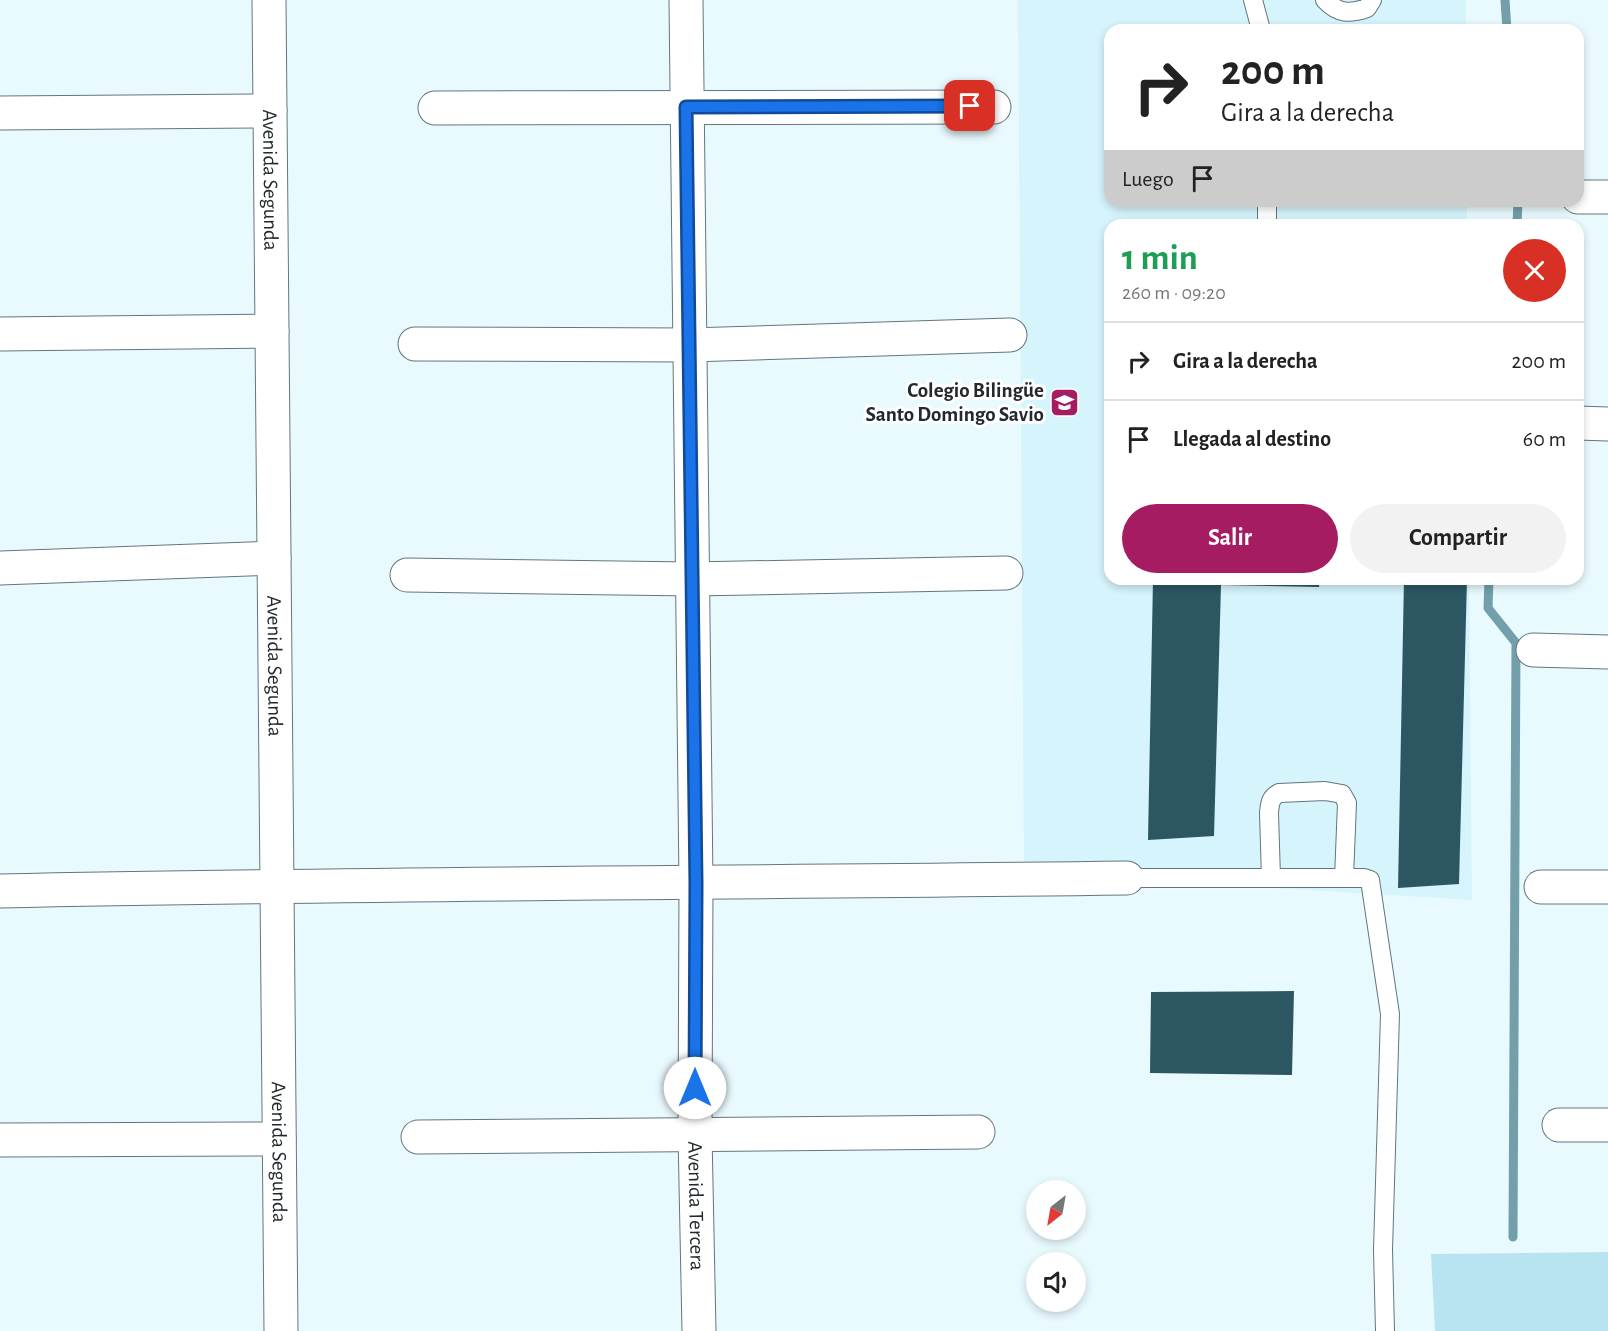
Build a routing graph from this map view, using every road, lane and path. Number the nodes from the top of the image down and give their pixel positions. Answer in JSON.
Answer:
{"nodes":[{"id":1,"x":269,"y":0,"type":"edge"},
{"id":2,"x":686,"y":0,"type":"edge"},
{"id":3,"x":1253,"y":0,"type":"edge"},
{"id":4,"x":1324,"y":0,"type":"edge"},
{"id":5,"x":1372,"y":0,"type":"edge"},
{"id":6,"x":1259,"y":24,"type":"edge"},
{"id":7,"x":994,"y":106,"type":"dead end"},
{"id":8,"x":686,"y":107,"type":"junction"},
{"id":9,"x":435,"y":108,"type":"dead end"},
{"id":10,"x":270,"y":111,"type":"junction"},
{"id":11,"x":0,"y":113,"type":"edge"},
{"id":12,"x":1584,"y":197,"type":"edge"},
{"id":13,"x":1608,"y":197,"type":"edge"},
{"id":14,"x":272,"y":331,"type":"junction"},
{"id":15,"x":0,"y":334,"type":"edge"},
{"id":16,"x":1010,"y":335,"type":"dead end"},
{"id":17,"x":415,"y":344,"type":"dead end"},
{"id":18,"x":689,"y":345,"type":"junction"},
{"id":19,"x":1584,"y":423,"type":"edge"},
{"id":20,"x":1608,"y":424,"type":"edge"},
{"id":21,"x":274,"y":558,"type":"junction"},
{"id":22,"x":0,"y":568,"type":"edge"},
{"id":23,"x":1006,"y":573,"type":"dead end"},
{"id":24,"x":407,"y":574,"type":"dead end"},
{"id":25,"x":692,"y":579,"type":"junction"},
{"id":26,"x":1533,"y":650,"type":"dead end"},
{"id":27,"x":1608,"y":651,"type":"edge"},
{"id":28,"x":1127,"y":878,"type":"joint"},
{"id":29,"x":1271,"y":878,"type":"junction"},
{"id":30,"x":1344,"y":878,"type":"junction"},
{"id":31,"x":696,"y":884,"type":"junction"},
{"id":32,"x":277,"y":885,"type":"junction"},
{"id":33,"x":1541,"y":887,"type":"dead end"},
{"id":34,"x":1608,"y":887,"type":"edge"},
{"id":35,"x":0,"y":891,"type":"edge"},
{"id":36,"x":1558,"y":1125,"type":"dead end"},
{"id":37,"x":1608,"y":1125,"type":"edge"},
{"id":38,"x":978,"y":1132,"type":"dead end"},
{"id":39,"x":695,"y":1134,"type":"junction"},
{"id":40,"x":418,"y":1137,"type":"dead end"},
{"id":41,"x":279,"y":1139,"type":"junction"},
{"id":42,"x":0,"y":1140,"type":"edge"},
{"id":43,"x":281,"y":1331,"type":"edge"},
{"id":44,"x":699,"y":1331,"type":"edge"},
{"id":45,"x":1385,"y":1331,"type":"edge"}],
"edges":[{"from":1,"to":10,"type":"street","name":"Avenida Segunda"},
{"from":2,"to":8,"type":"street","name":"Avenida Tercera"},
{"from":3,"to":6,"type":"lane"},
{"from":4,"to":5,"type":"lane"},
{"from":7,"to":8,"type":"street"},
{"from":8,"to":9,"type":"street"},
{"from":8,"to":18,"type":"street","name":"Avenida Tercera"},
{"from":10,"to":11,"type":"street"},
{"from":10,"to":14,"type":"street","name":"Avenida Segunda"},
{"from":12,"to":13,"type":"street"},
{"from":14,"to":15,"type":"street"},
{"from":14,"to":21,"type":"street","name":"Avenida Segunda"},
{"from":16,"to":18,"type":"street"},
{"from":17,"to":18,"type":"street"},
{"from":18,"to":25,"type":"street","name":"Avenida Tercera"},
{"from":19,"to":20,"type":"street"},
{"from":21,"to":22,"type":"street"},
{"from":21,"to":32,"type":"street","name":"Avenida Segunda"},
{"from":23,"to":25,"type":"street"},
{"from":24,"to":25,"type":"street"},
{"from":25,"to":31,"type":"street","name":"Avenida Tercera"},
{"from":26,"to":27,"type":"street"},
{"from":28,"to":29,"type":"lane"},
{"from":28,"to":31,"type":"street"},
{"from":29,"to":30,"type":"lane"},
{"from":29,"to":30,"type":"lane"},
{"from":30,"to":45,"type":"lane"},
{"from":31,"to":32,"type":"street"},
{"from":31,"to":39,"type":"street","name":"Avenida Tercera"},
{"from":32,"to":35,"type":"street"},
{"from":32,"to":41,"type":"street","name":"Avenida Segunda"},
{"from":33,"to":34,"type":"street"},
{"from":36,"to":37,"type":"street"},
{"from":38,"to":39,"type":"street"},
{"from":39,"to":40,"type":"street"},
{"from":39,"to":44,"type":"street","name":"Avenida Tercera"},
{"from":41,"to":42,"type":"street"},
{"from":41,"to":43,"type":"street","name":"Avenida Segunda"}]}
